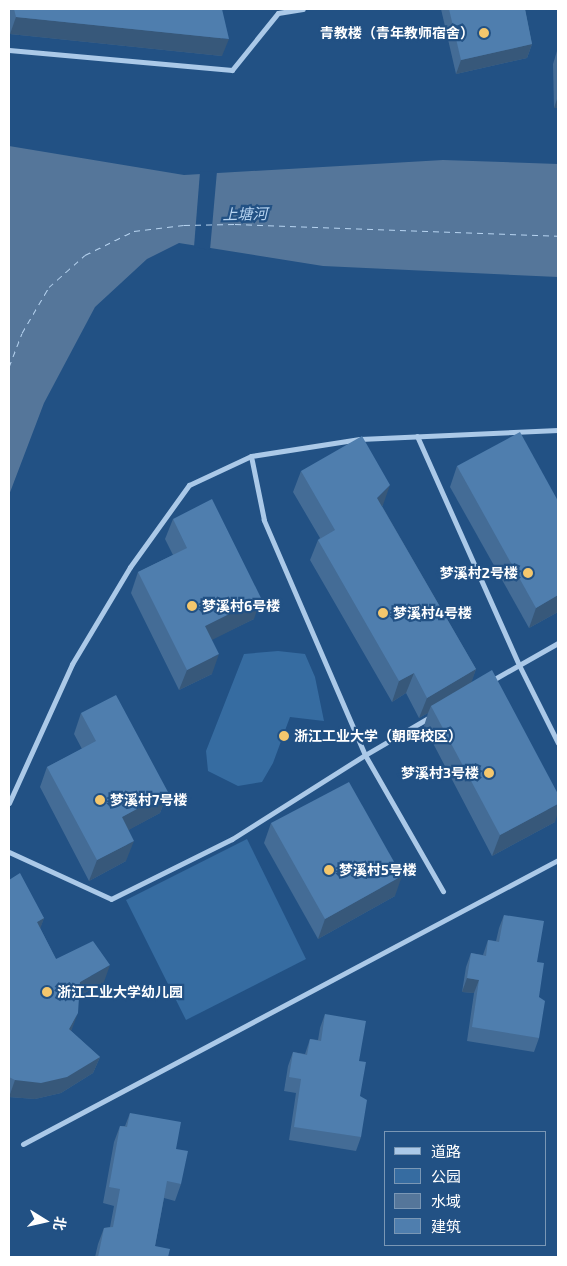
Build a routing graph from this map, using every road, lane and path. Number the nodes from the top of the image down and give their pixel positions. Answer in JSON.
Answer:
{"nodes":[{"id":1,"x":303,"y":9,"type":"edge"},
{"id":2,"x":9,"y":50,"type":"edge"},
{"id":3,"x":558,"y":430,"type":"edge"},
{"id":4,"x":417,"y":436,"type":"junction"},
{"id":5,"x":251,"y":456,"type":"junction"},
{"id":6,"x":558,"y":643,"type":"edge"},
{"id":7,"x":519,"y":665,"type":"junction"},
{"id":8,"x":485,"y":685,"type":"edge"},
{"id":9,"x":434,"y":715,"type":"edge"},
{"id":10,"x":558,"y":742,"type":"edge"},
{"id":11,"x":365,"y":755,"type":"junction"},
{"id":12,"x":9,"y":803,"type":"edge"},
{"id":13,"x":9,"y":852,"type":"edge"},
{"id":14,"x":558,"y":860,"type":"edge"},
{"id":15,"x":443,"y":891,"type":"dead end"},
{"id":16,"x":23,"y":1144,"type":"dead end"}],
"edges":[{"from":1,"to":2,"type":"street"},
{"from":3,"to":4,"type":"street"},
{"from":4,"to":5,"type":"street"},
{"from":4,"to":7,"type":"street"},
{"from":5,"to":11,"type":"street"},
{"from":5,"to":12,"type":"street"},
{"from":6,"to":7,"type":"street"},
{"from":7,"to":8,"type":"street"},
{"from":7,"to":10,"type":"street"},
{"from":9,"to":11,"type":"street"},
{"from":11,"to":13,"type":"street"},
{"from":11,"to":15,"type":"street"},
{"from":14,"to":16,"type":"street"}]}
